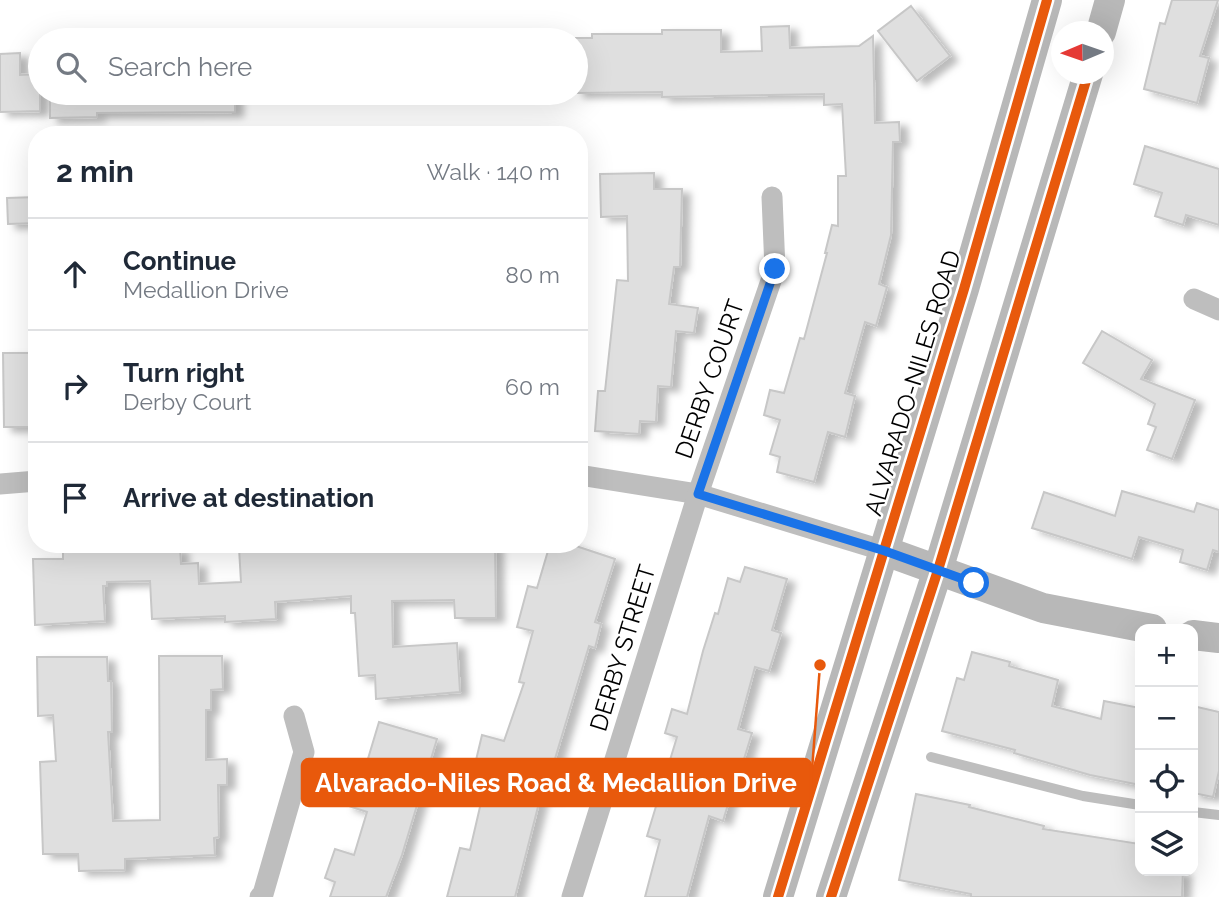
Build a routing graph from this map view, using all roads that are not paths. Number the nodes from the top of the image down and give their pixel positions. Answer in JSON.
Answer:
{"nodes":[{"id":1,"x":1047,"y":0,"type":"edge"},
{"id":2,"x":1110,"y":0,"type":"edge"},
{"id":3,"x":1104,"y":21,"type":"edge"},
{"id":4,"x":1085,"y":84,"type":"edge"},
{"id":5,"x":772,"y":197,"type":"dead end"},
{"id":6,"x":1194,"y":299,"type":"dead end"},
{"id":7,"x":1219,"y":310,"type":"edge"},
{"id":8,"x":588,"y":476,"type":"edge"},
{"id":9,"x":28,"y":482,"type":"edge"},
{"id":10,"x":0,"y":484,"type":"edge"},
{"id":11,"x":698,"y":494,"type":"junction"},
{"id":12,"x":885,"y":551,"type":"junction"},
{"id":13,"x":938,"y":570,"type":"junction"},
{"id":14,"x":1135,"y":626,"type":"edge"},
{"id":15,"x":1198,"y":636,"type":"edge"},
{"id":16,"x":1219,"y":638,"type":"edge"},
{"id":17,"x":295,"y":716,"type":"dead end"},
{"id":18,"x":931,"y":757,"type":"dead end"},
{"id":19,"x":1135,"y":804,"type":"edge"},
{"id":20,"x":1198,"y":813,"type":"edge"},
{"id":21,"x":1219,"y":815,"type":"edge"},
{"id":22,"x":260,"y":897,"type":"edge"},
{"id":23,"x":572,"y":897,"type":"edge"},
{"id":24,"x":778,"y":897,"type":"edge"},
{"id":25,"x":831,"y":897,"type":"edge"}],
"edges":[{"from":1,"to":12,"type":"main road","name":"ALVARADO-NILES ROAD"},
{"from":2,"to":3,"type":"main road"},
{"from":4,"to":13,"type":"main road"},
{"from":5,"to":11,"type":"street","name":"DERBY COURT"},
{"from":6,"to":7,"type":"street"},
{"from":8,"to":11,"type":"street"},
{"from":9,"to":10,"type":"street"},
{"from":11,"to":12,"type":"street"},
{"from":11,"to":23,"type":"street","name":"DERBY STREET"},
{"from":12,"to":13,"type":"main road"},
{"from":12,"to":24,"type":"main road","name":"ALVARADO-NILES ROAD"},
{"from":13,"to":14,"type":"main road"},
{"from":13,"to":25,"type":"main road"},
{"from":15,"to":16,"type":"main road"},
{"from":17,"to":22,"type":"street"},
{"from":18,"to":19,"type":"lane"},
{"from":20,"to":21,"type":"lane"}]}
